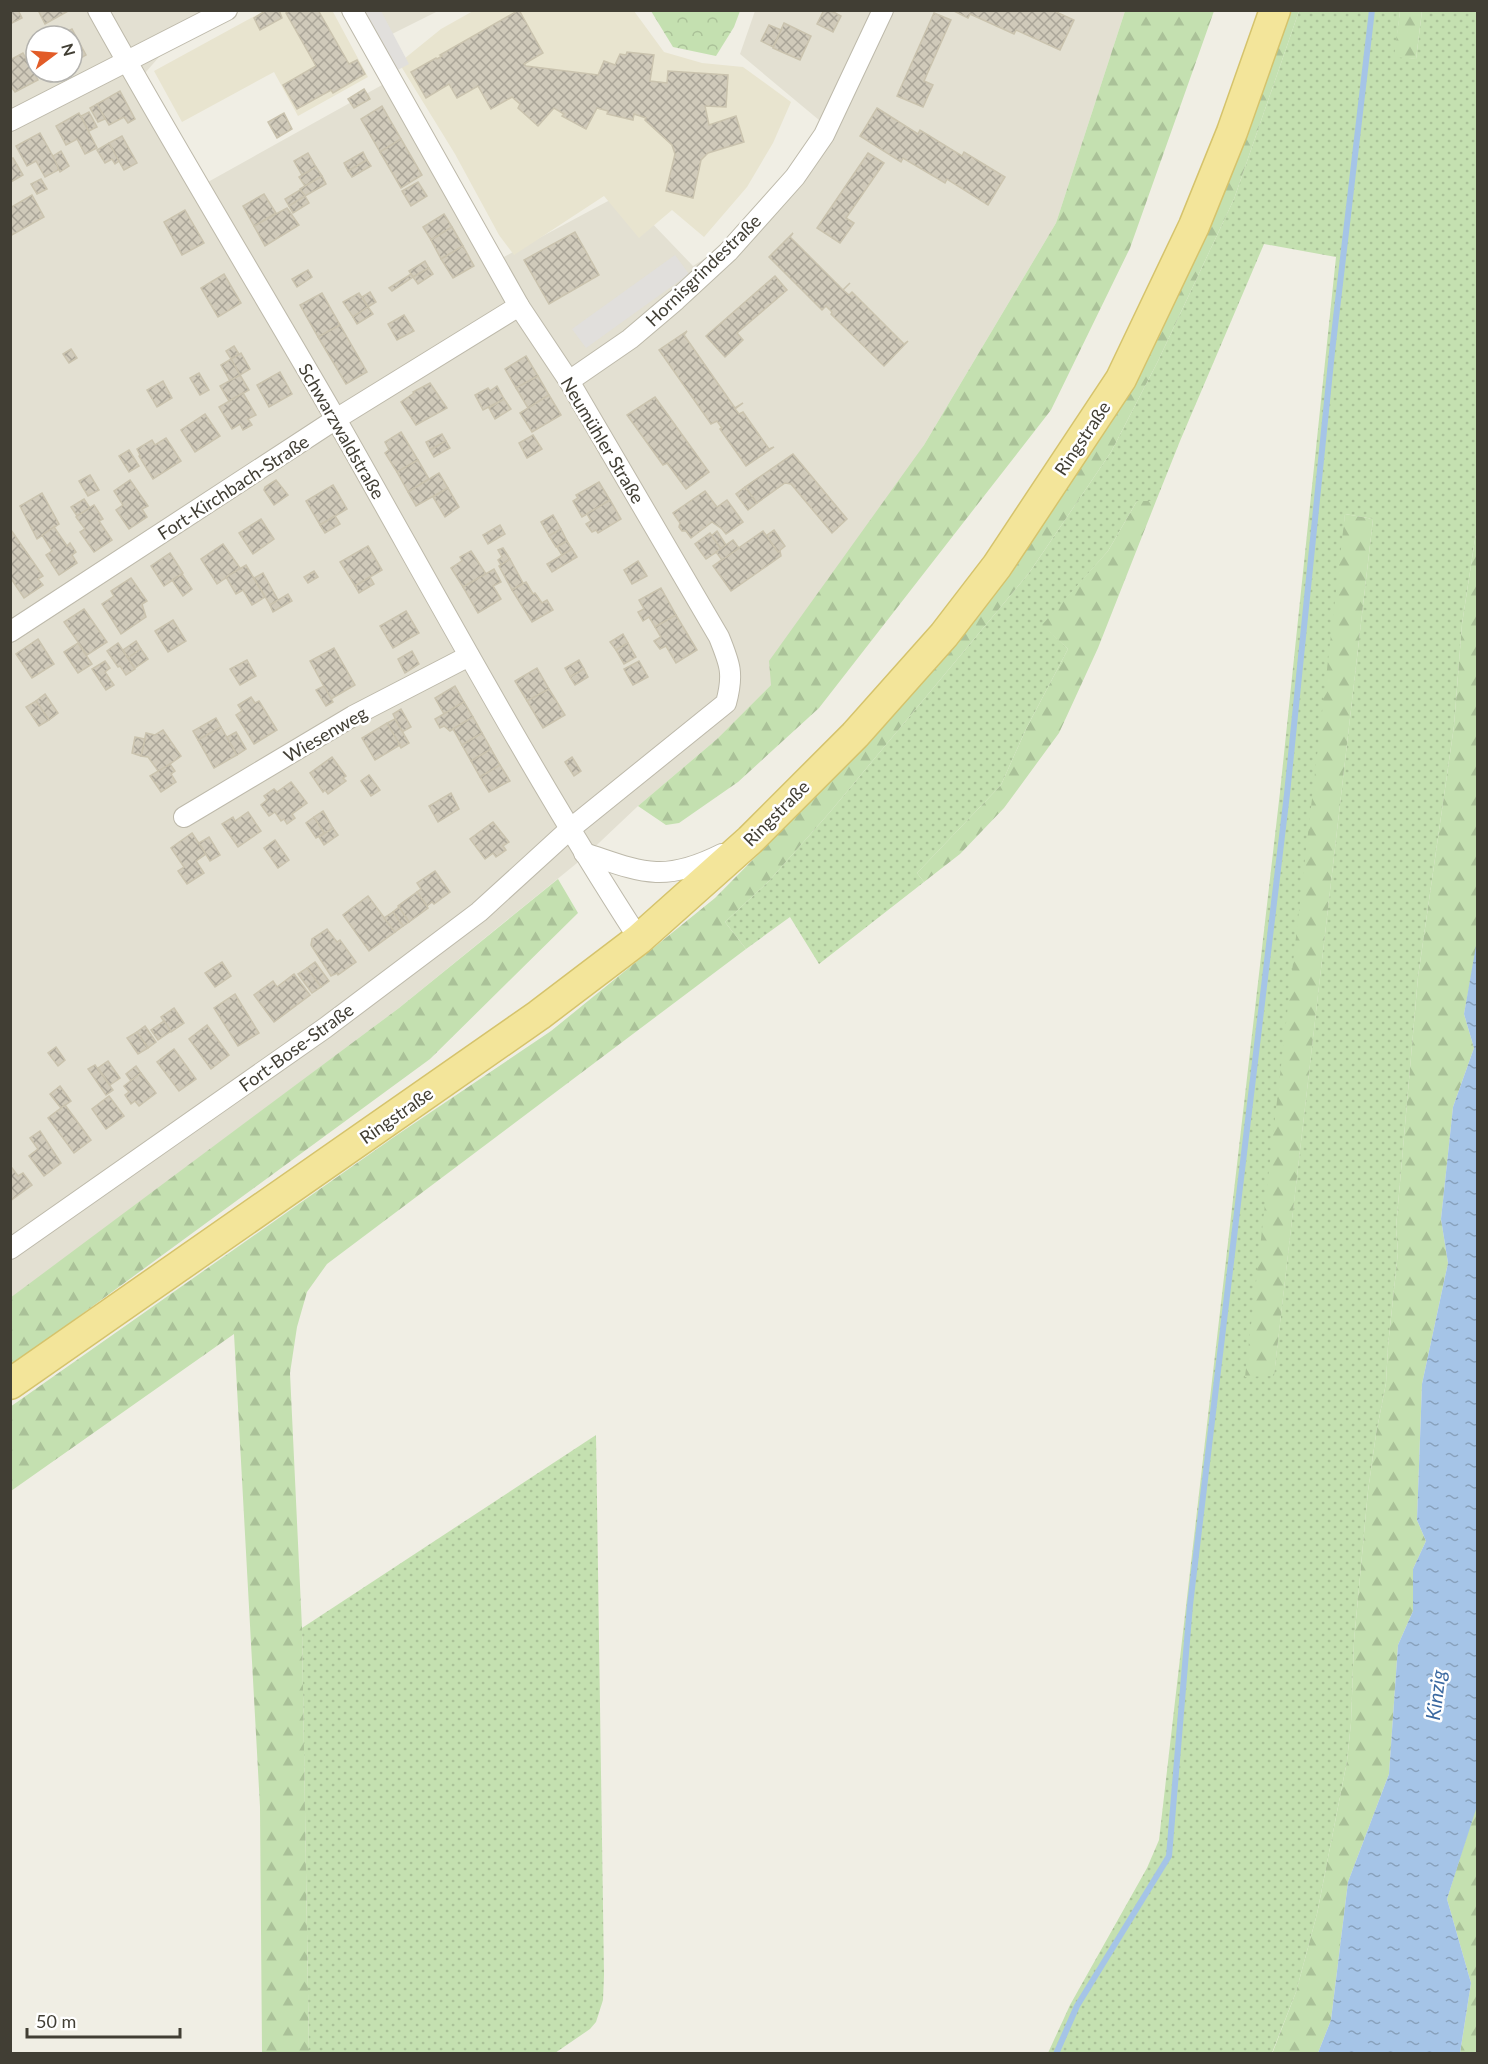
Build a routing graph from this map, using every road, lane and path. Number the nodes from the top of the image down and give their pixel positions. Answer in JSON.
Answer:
{"nodes":[{"id":1,"x":98,"y":10,"type":"edge"},
{"id":2,"x":227,"y":10,"type":"edge"},
{"id":3,"x":352,"y":10,"type":"edge"},
{"id":4,"x":883,"y":10,"type":"edge"},
{"id":5,"x":1275,"y":10,"type":"edge"},
{"id":6,"x":126,"y":61,"type":"junction"},
{"id":7,"x":10,"y":121,"type":"edge"},
{"id":8,"x":519,"y":306,"type":"junction"},
{"id":9,"x":569,"y":381,"type":"junction"},
{"id":10,"x":336,"y":420,"type":"junction"},
{"id":11,"x":10,"y":632,"type":"edge"},
{"id":12,"x":469,"y":656,"type":"junction"},
{"id":13,"x":184,"y":818,"type":"dead end"},
{"id":14,"x":570,"y":829,"type":"junction"},
{"id":15,"x":750,"y":840,"type":"junction"},
{"id":16,"x":584,"y":853,"type":"junction"},
{"id":17,"x":639,"y":939,"type":"junction"},
{"id":18,"x":10,"y":1249,"type":"edge"},
{"id":19,"x":10,"y":1384,"type":"edge"}],
"edges":[{"from":1,"to":6,"type":"street","name":"Schwarzwaldstraße"},
{"from":2,"to":6,"type":"street"},
{"from":3,"to":8,"type":"street","name":"Neumühler Straße"},
{"from":4,"to":9,"type":"street","name":"Hornisgrindestraße"},
{"from":5,"to":15,"type":"main road","name":"Ringstraße"},
{"from":6,"to":7,"type":"street"},
{"from":6,"to":10,"type":"street","name":"Schwarzwaldstraße"},
{"from":8,"to":9,"type":"street","name":"Neumühler Straße"},
{"from":8,"to":10,"type":"street","name":"Fort-Kirchbach-Straße"},
{"from":9,"to":14,"type":"street","name":"Neumühler Straße"},
{"from":10,"to":11,"type":"street","name":"Fort-Kirchbach-Straße"},
{"from":10,"to":12,"type":"street","name":"Schwarzwaldstraße"},
{"from":12,"to":13,"type":"street","name":"Wiesenweg"},
{"from":12,"to":14,"type":"street","name":"Schwarzwaldstraße"},
{"from":14,"to":16,"type":"street","name":"Schwarzwaldstraße"},
{"from":14,"to":18,"type":"street","name":"Fort-Bose-Straße"},
{"from":15,"to":16,"type":"street"},
{"from":15,"to":17,"type":"main road","name":"Ringstraße"},
{"from":16,"to":17,"type":"street","name":"Schwarzwaldstraße"},
{"from":17,"to":19,"type":"main road","name":"Ringstraße"}]}
